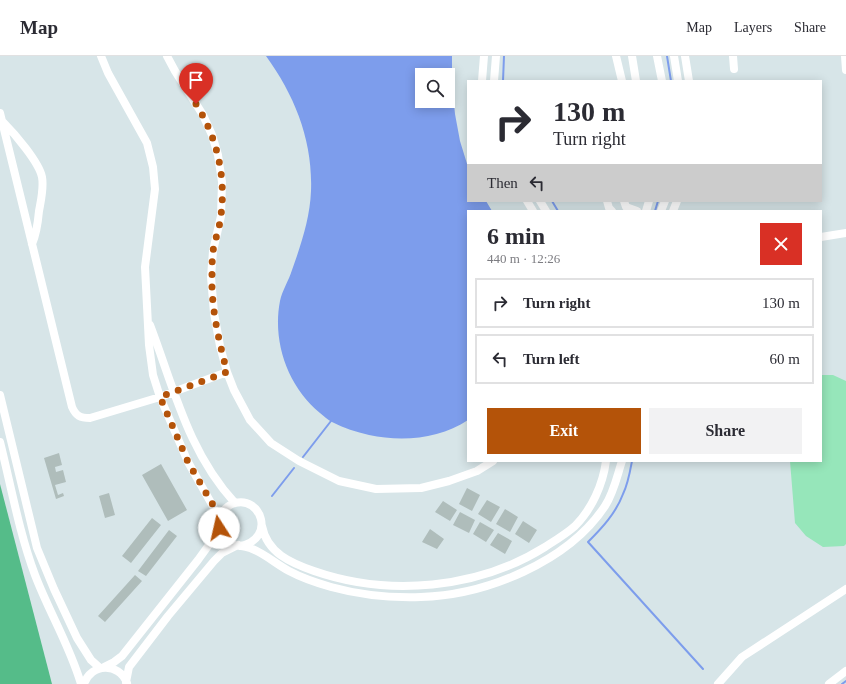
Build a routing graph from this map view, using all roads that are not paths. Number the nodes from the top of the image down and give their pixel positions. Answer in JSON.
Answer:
{"nodes":[{"id":1,"x":101,"y":56,"type":"edge"},
{"id":2,"x":167,"y":56,"type":"edge"},
{"id":3,"x":484,"y":56,"type":"edge"},
{"id":4,"x":496,"y":56,"type":"edge"},
{"id":5,"x":616,"y":56,"type":"edge"},
{"id":6,"x":632,"y":56,"type":"edge"},
{"id":7,"x":657,"y":56,"type":"edge"},
{"id":8,"x":674,"y":56,"type":"edge"},
{"id":9,"x":685,"y":56,"type":"edge"},
{"id":10,"x":733,"y":56,"type":"edge"},
{"id":11,"x":845,"y":56,"type":"edge"},
{"id":12,"x":734,"y":69,"type":"dead end"},
{"id":13,"x":846,"y":70,"type":"edge"},
{"id":14,"x":482,"y":80,"type":"edge"},
{"id":15,"x":494,"y":80,"type":"edge"},
{"id":16,"x":622,"y":80,"type":"edge"},
{"id":17,"x":636,"y":80,"type":"edge"},
{"id":18,"x":662,"y":80,"type":"edge"},
{"id":19,"x":678,"y":80,"type":"edge"},
{"id":20,"x":689,"y":80,"type":"edge"},
{"id":21,"x":0,"y":113,"type":"edge"},
{"id":22,"x":2,"y":121,"type":"junction"},
{"id":23,"x":624,"y":202,"type":"edge"},
{"id":24,"x":634,"y":210,"type":"edge"},
{"id":25,"x":846,"y":233,"type":"edge"},
{"id":26,"x":822,"y":237,"type":"edge"},
{"id":27,"x":32,"y":244,"type":"junction"},
{"id":28,"x":148,"y":319,"type":"junction"},
{"id":29,"x":227,"y":372,"type":"junction"},
{"id":30,"x":173,"y":392,"type":"junction"},
{"id":31,"x":0,"y":396,"type":"edge"},
{"id":32,"x":160,"y":397,"type":"junction"},
{"id":33,"x":0,"y":442,"type":"edge"},
{"id":34,"x":492,"y":462,"type":"edge"},
{"id":35,"x":606,"y":462,"type":"edge"},
{"id":36,"x":622,"y":462,"type":"edge"},
{"id":37,"x":236,"y":503,"type":"junction"},
{"id":38,"x":220,"y":517,"type":"junction"},
{"id":39,"x":262,"y":526,"type":"junction"},
{"id":40,"x":219,"y":528,"type":"junction"},
{"id":41,"x":239,"y":545,"type":"junction"},
{"id":42,"x":846,"y":589,"type":"edge"},
{"id":43,"x":102,"y":667,"type":"junction"},
{"id":44,"x":846,"y":671,"type":"edge"},
{"id":45,"x":126,"y":683,"type":"edge"},
{"id":46,"x":83,"y":684,"type":"edge"},
{"id":47,"x":718,"y":684,"type":"edge"},
{"id":48,"x":828,"y":684,"type":"edge"}],
"edges":[{"from":1,"to":28,"type":"street"},
{"from":2,"to":29,"type":"street"},
{"from":3,"to":14,"type":"street"},
{"from":4,"to":15,"type":"street"},
{"from":5,"to":16,"type":"street"},
{"from":6,"to":17,"type":"street"},
{"from":7,"to":18,"type":"street"},
{"from":8,"to":19,"type":"street"},
{"from":9,"to":20,"type":"street"},
{"from":10,"to":12,"type":"street"},
{"from":11,"to":13,"type":"street"},
{"from":21,"to":22,"type":"street"},
{"from":22,"to":27,"type":"street"},
{"from":22,"to":27,"type":"street"},
{"from":23,"to":24,"type":"street"},
{"from":25,"to":26,"type":"street"},
{"from":27,"to":32,"type":"street"},
{"from":28,"to":30,"type":"street"},
{"from":28,"to":32,"type":"street"},
{"from":29,"to":30,"type":"street"},
{"from":29,"to":34,"type":"street"},
{"from":30,"to":32,"type":"street"},
{"from":30,"to":37,"type":"street"},
{"from":31,"to":43,"type":"street"},
{"from":32,"to":38,"type":"street"},
{"from":33,"to":46,"type":"street"},
{"from":35,"to":39,"type":"street"},
{"from":36,"to":41,"type":"street"},
{"from":37,"to":38,"type":"street"},
{"from":37,"to":39,"type":"street"},
{"from":38,"to":40,"type":"street"},
{"from":39,"to":41,"type":"street"},
{"from":40,"to":41,"type":"street"},
{"from":40,"to":43,"type":"street"},
{"from":41,"to":45,"type":"street"},
{"from":42,"to":47,"type":"street"},
{"from":43,"to":45,"type":"street"},
{"from":43,"to":46,"type":"street"},
{"from":44,"to":48,"type":"street"}]}
